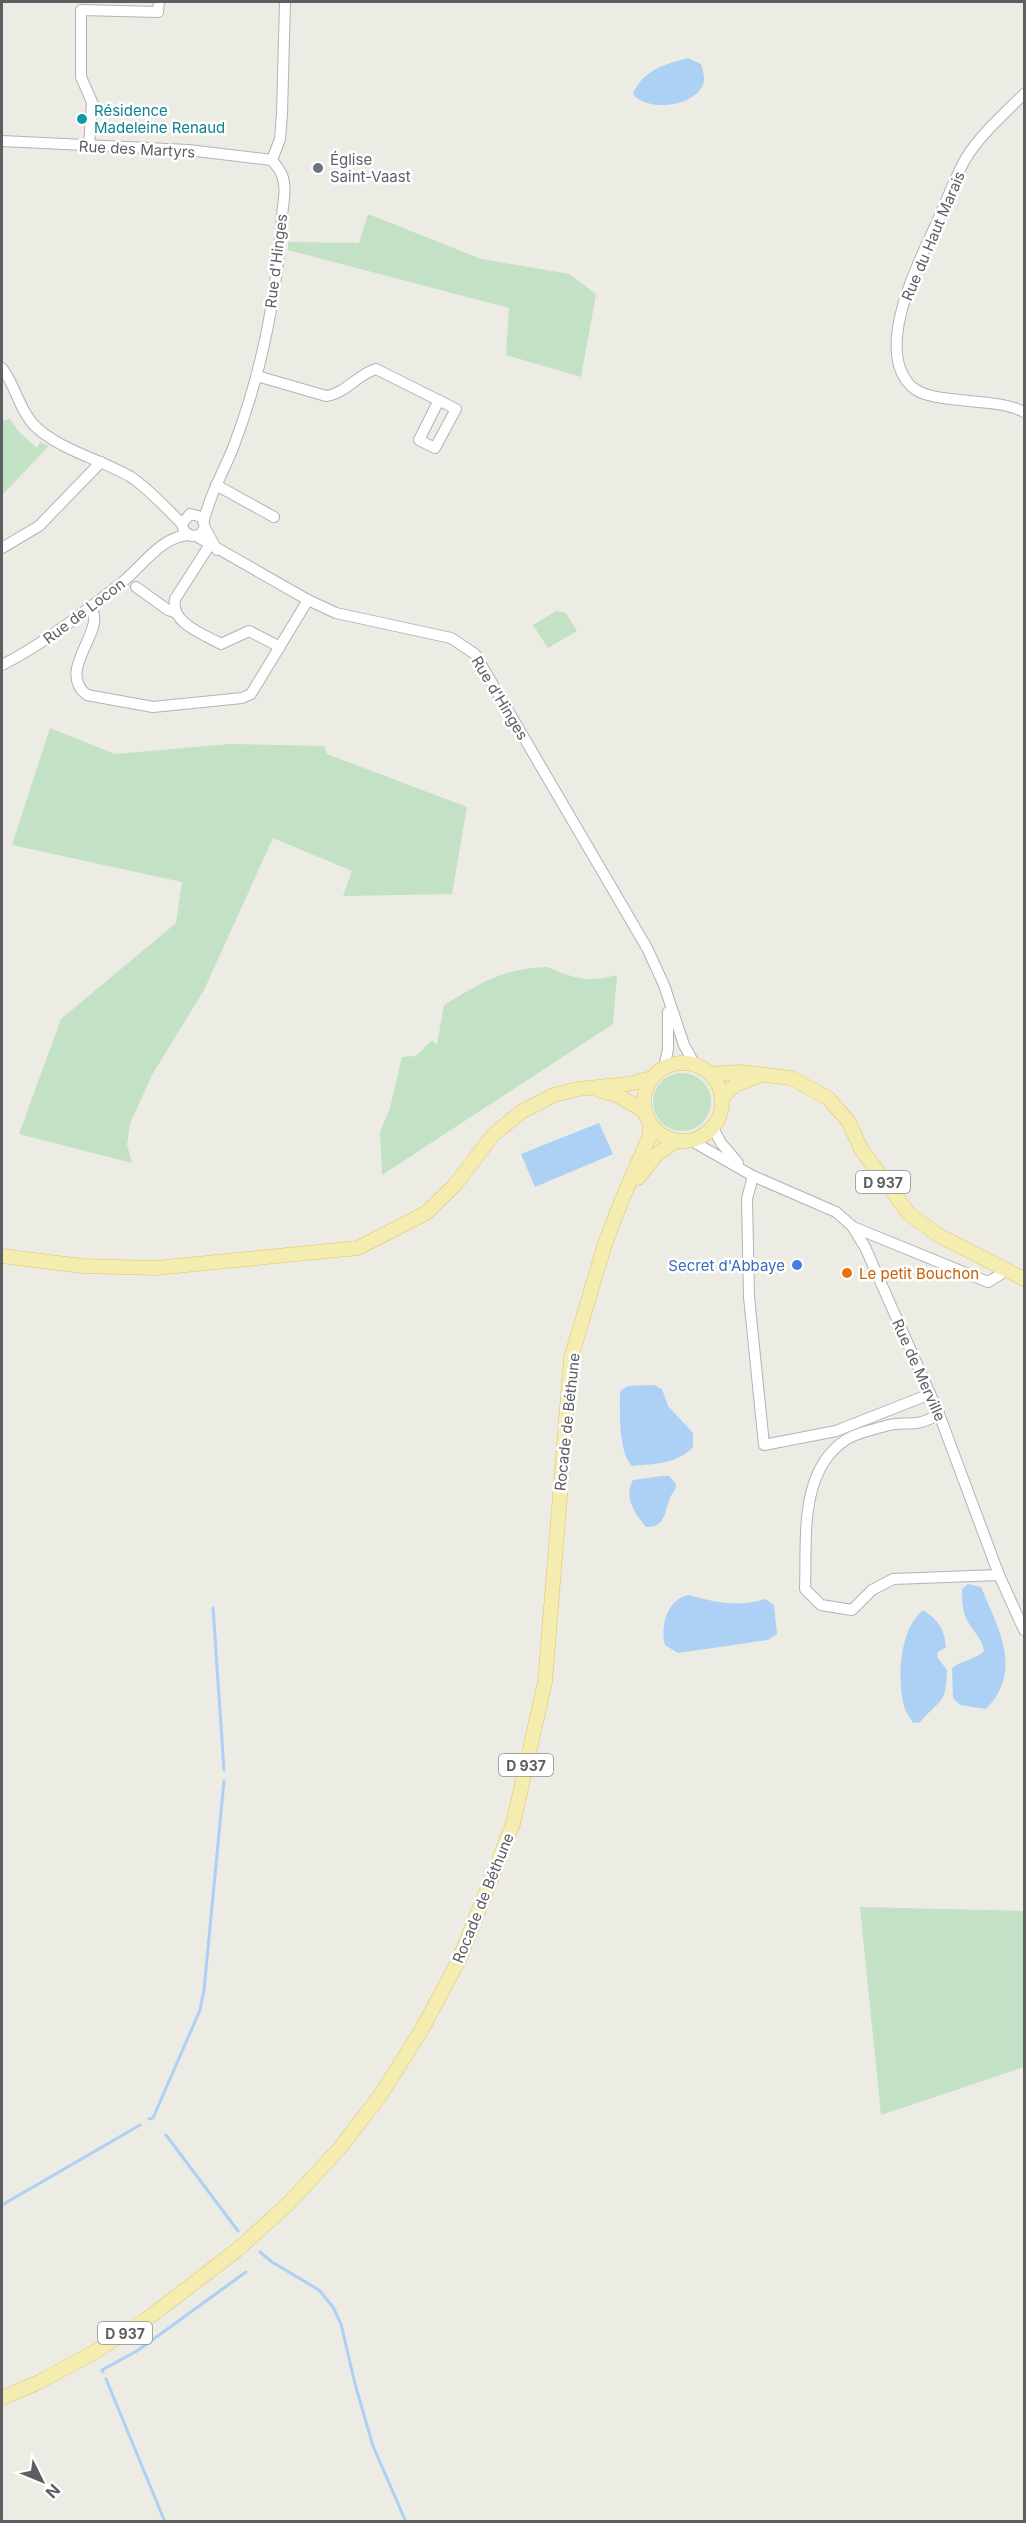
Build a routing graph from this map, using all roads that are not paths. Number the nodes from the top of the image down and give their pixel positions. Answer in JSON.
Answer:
{"nodes":[{"id":1,"x":159,"y":2,"type":"edge"},
{"id":2,"x":285,"y":2,"type":"edge"},
{"id":3,"x":81,"y":6,"type":"edge"},
{"id":4,"x":1024,"y":94,"type":"edge"},
{"id":5,"x":2,"y":141,"type":"edge"},
{"id":6,"x":89,"y":147,"type":"junction"},
{"id":7,"x":272,"y":160,"type":"junction"},
{"id":8,"x":2,"y":368,"type":"edge"},
{"id":9,"x":257,"y":376,"type":"junction"},
{"id":10,"x":439,"y":400,"type":"dead end"},
{"id":11,"x":1024,"y":412,"type":"edge"},
{"id":12,"x":101,"y":462,"type":"junction"},
{"id":13,"x":216,"y":485,"type":"junction"},
{"id":14,"x":209,"y":498,"type":"junction"},
{"id":15,"x":274,"y":517,"type":"dead end"},
{"id":16,"x":205,"y":524,"type":"junction"},
{"id":17,"x":188,"y":525,"type":"junction"},
{"id":18,"x":2,"y":548,"type":"edge"},
{"id":19,"x":213,"y":548,"type":"junction"},
{"id":20,"x":136,"y":587,"type":"dead end"},
{"id":21,"x":308,"y":600,"type":"junction"},
{"id":22,"x":90,"y":607,"type":"junction"},
{"id":23,"x":174,"y":612,"type":"junction"},
{"id":24,"x":280,"y":647,"type":"junction"},
{"id":25,"x":2,"y":665,"type":"edge"},
{"id":26,"x":664,"y":985,"type":"junction"},
{"id":27,"x":695,"y":1065,"type":"junction"},
{"id":28,"x":664,"y":1068,"type":"junction"},
{"id":29,"x":711,"y":1074,"type":"junction"},
{"id":30,"x":760,"y":1075,"type":"junction"},
{"id":31,"x":652,"y":1078,"type":"junction"},
{"id":32,"x":578,"y":1089,"type":"junction"},
{"id":33,"x":722,"y":1098,"type":"junction"},
{"id":34,"x":644,"y":1111,"type":"junction"},
{"id":35,"x":650,"y":1124,"type":"junction"},
{"id":36,"x":712,"y":1128,"type":"junction"},
{"id":37,"x":676,"y":1141,"type":"junction"},
{"id":38,"x":692,"y":1141,"type":"junction"},
{"id":39,"x":749,"y":1173,"type":"junction"},
{"id":40,"x":621,"y":1202,"type":"junction"},
{"id":41,"x":852,"y":1226,"type":"junction"},
{"id":42,"x":2,"y":1256,"type":"edge"},
{"id":43,"x":1006,"y":1271,"type":"junction"},
{"id":44,"x":1024,"y":1279,"type":"edge"},
{"id":45,"x":930,"y":1394,"type":"junction"},
{"id":46,"x":939,"y":1414,"type":"junction"},
{"id":47,"x":999,"y":1575,"type":"junction"},
{"id":48,"x":1024,"y":1630,"type":"edge"},
{"id":49,"x":2,"y":2398,"type":"edge"}],
"edges":[{"from":1,"to":3,"type":"street"},
{"from":2,"to":7,"type":"street"},
{"from":3,"to":6,"type":"street"},
{"from":4,"to":11,"type":"street","name":"Rue du Haut Marais"},
{"from":5,"to":6,"type":"street","name":"Rue des Martyrs"},
{"from":6,"to":7,"type":"street","name":"Rue des Martyrs"},
{"from":7,"to":9,"type":"street","name":"Rue d'Hinges"},
{"from":8,"to":12,"type":"street"},
{"from":9,"to":10,"type":"street"},
{"from":9,"to":13,"type":"street","name":"Rue d'Hinges"},
{"from":12,"to":17,"type":"street"},
{"from":12,"to":18,"type":"street"},
{"from":13,"to":14,"type":"street","name":"Rue d'Hinges"},
{"from":13,"to":15,"type":"street"},
{"from":14,"to":16,"type":"street","name":"Rue d'Hinges"},
{"from":14,"to":17,"type":"street","name":"Rue d'Hinges"},
{"from":16,"to":17,"type":"street"},
{"from":16,"to":17,"type":"street"},
{"from":16,"to":19,"type":"street"},
{"from":17,"to":19,"type":"street","name":"Rue d'Hinges"},
{"from":17,"to":22,"type":"street","name":"Rue de Locon"},
{"from":19,"to":21,"type":"street","name":"Rue d'Hinges"},
{"from":19,"to":23,"type":"street"},
{"from":20,"to":23,"type":"street"},
{"from":21,"to":24,"type":"street"},
{"from":21,"to":26,"type":"street","name":"Rue d'Hinges"},
{"from":22,"to":24,"type":"street"},
{"from":22,"to":25,"type":"street","name":"Rue de Locon"},
{"from":23,"to":24,"type":"street"},
{"from":26,"to":27,"type":"street","name":"Rue d'Hinges"},
{"from":26,"to":28,"type":"street","name":"Rue d'Hinges"},
{"from":27,"to":28,"type":"main road"},
{"from":27,"to":29,"type":"main road"},
{"from":28,"to":31,"type":"main road"},
{"from":29,"to":30,"type":"main road","number":"D 937"},
{"from":29,"to":33,"type":"main road"},
{"from":30,"to":33,"type":"main road","number":"D 937"},
{"from":30,"to":43,"type":"main road","number":"D 937"},
{"from":31,"to":32,"type":"main road"},
{"from":31,"to":34,"type":"main road"},
{"from":32,"to":34,"type":"main road"},
{"from":32,"to":42,"type":"main road"},
{"from":33,"to":36,"type":"main road"},
{"from":34,"to":35,"type":"main road"},
{"from":35,"to":37,"type":"main road"},
{"from":35,"to":40,"type":"main road","name":"Rocade de Béthune","number":"D 937"},
{"from":36,"to":38,"type":"main road"},
{"from":36,"to":39,"type":"street","name":"Rue de Merville"},
{"from":37,"to":38,"type":"main road"},
{"from":37,"to":40,"type":"main road","name":"Rocade de Béthune","number":"D 937"},
{"from":38,"to":39,"type":"street","name":"Rue de Merville"},
{"from":39,"to":41,"type":"street","name":"Rue de Merville"},
{"from":39,"to":45,"type":"street"},
{"from":40,"to":49,"type":"main road","name":"Rocade de Béthune","number":"D 937"},
{"from":41,"to":43,"type":"street"},
{"from":41,"to":45,"type":"street","name":"Rue de Merville"},
{"from":43,"to":44,"type":"main road","number":"D 937"},
{"from":45,"to":46,"type":"street","name":"Rue de Merville"},
{"from":46,"to":47,"type":"street","name":"Rue de Merville"},
{"from":46,"to":47,"type":"street"},
{"from":47,"to":48,"type":"street","name":"Rue de Merville"}]}
